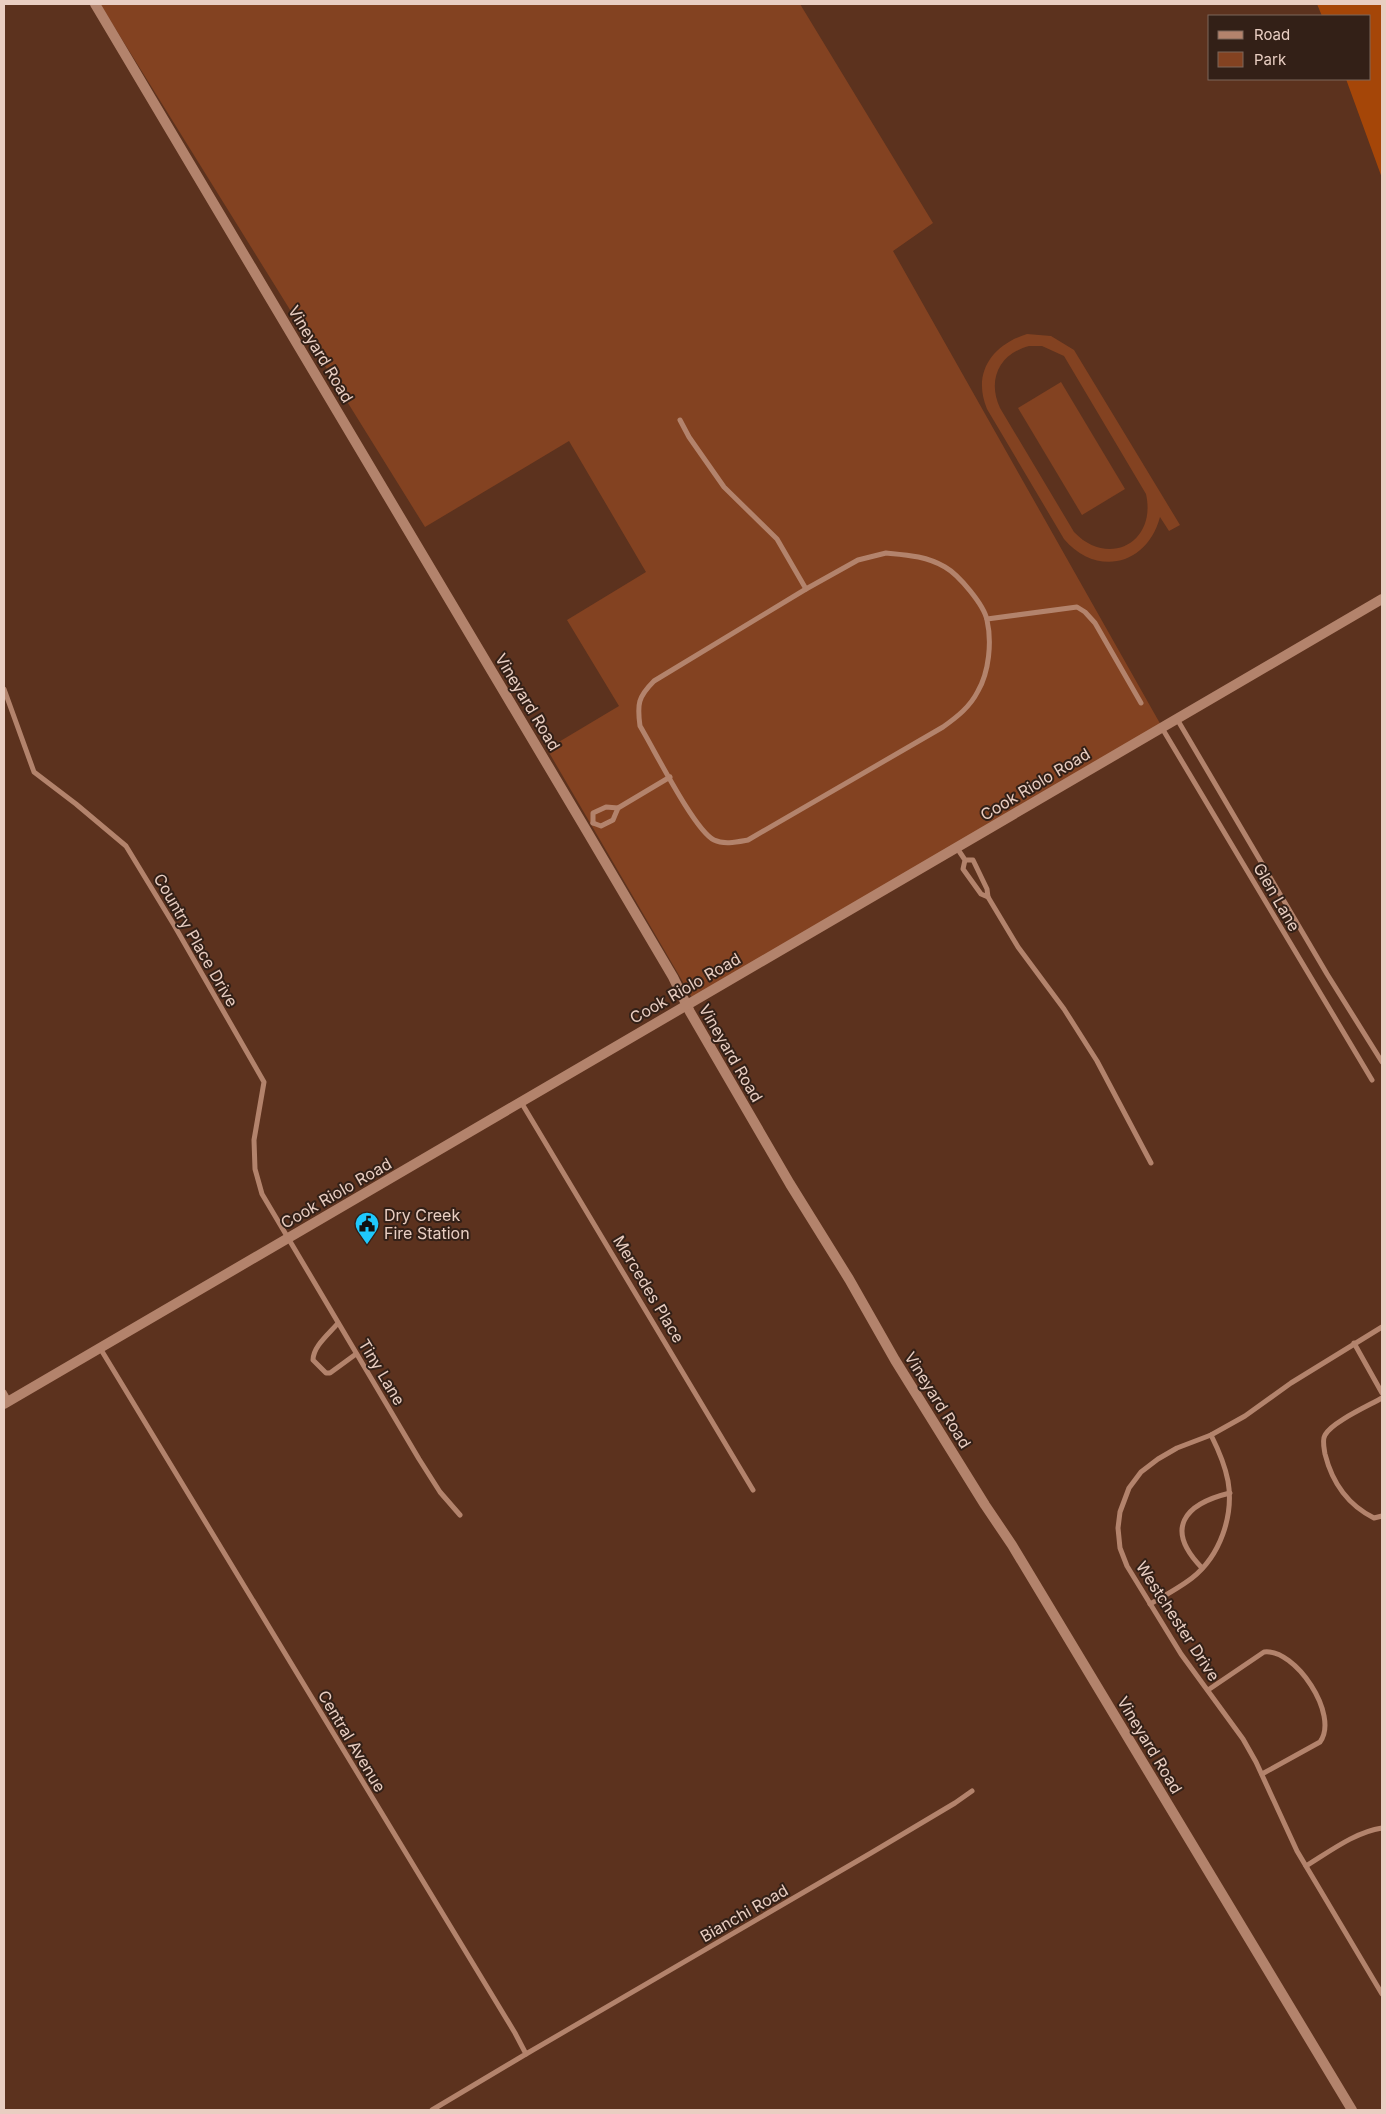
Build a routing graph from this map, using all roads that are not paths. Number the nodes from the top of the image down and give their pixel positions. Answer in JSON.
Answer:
{"nodes":[{"id":1,"x":95,"y":4,"type":"edge"},
{"id":2,"x":680,"y":420,"type":"dead end"},
{"id":3,"x":806,"y":589,"type":"junction"},
{"id":4,"x":1382,"y":599,"type":"edge"},
{"id":5,"x":987,"y":619,"type":"junction"},
{"id":6,"x":4,"y":689,"type":"edge"},
{"id":7,"x":1141,"y":703,"type":"dead end"},
{"id":8,"x":1177,"y":718,"type":"junction"},
{"id":9,"x":1162,"y":727,"type":"junction"},
{"id":10,"x":670,"y":777,"type":"junction"},
{"id":11,"x":618,"y":808,"type":"junction"},
{"id":12,"x":589,"y":825,"type":"junction"},
{"id":13,"x":958,"y":848,"type":"junction"},
{"id":14,"x":965,"y":860,"type":"junction"},
{"id":15,"x":981,"y":876,"type":"junction"},
{"id":16,"x":972,"y":881,"type":"junction"},
{"id":17,"x":988,"y":897,"type":"junction"},
{"id":18,"x":686,"y":1005,"type":"junction"},
{"id":19,"x":1382,"y":1062,"type":"edge"},
{"id":20,"x":1372,"y":1080,"type":"dead end"},
{"id":21,"x":521,"y":1102,"type":"junction"},
{"id":22,"x":1151,"y":1163,"type":"dead end"},
{"id":23,"x":288,"y":1238,"type":"junction"},
{"id":24,"x":338,"y":1324,"type":"junction"},
{"id":25,"x":1382,"y":1327,"type":"edge"},
{"id":26,"x":1354,"y":1343,"type":"junction"},
{"id":27,"x":100,"y":1348,"type":"junction"},
{"id":28,"x":356,"y":1354,"type":"junction"},
{"id":29,"x":1382,"y":1393,"type":"edge"},
{"id":30,"x":1382,"y":1398,"type":"edge"},
{"id":31,"x":5,"y":1399,"type":"edge"},
{"id":32,"x":1211,"y":1434,"type":"junction"},
{"id":33,"x":753,"y":1490,"type":"dead end"},
{"id":34,"x":1230,"y":1493,"type":"junction"},
{"id":35,"x":460,"y":1515,"type":"dead end"},
{"id":36,"x":1382,"y":1516,"type":"edge"},
{"id":37,"x":1202,"y":1568,"type":"junction"},
{"id":38,"x":1150,"y":1604,"type":"junction"},
{"id":39,"x":1208,"y":1690,"type":"junction"},
{"id":40,"x":1262,"y":1774,"type":"junction"},
{"id":41,"x":972,"y":1790,"type":"dead end"},
{"id":42,"x":1382,"y":1828,"type":"edge"},
{"id":43,"x":1306,"y":1866,"type":"junction"},
{"id":44,"x":1382,"y":1994,"type":"edge"},
{"id":45,"x":526,"y":2054,"type":"junction"},
{"id":46,"x":432,"y":2110,"type":"edge"},
{"id":47,"x":1352,"y":2110,"type":"edge"}],
"edges":[{"from":1,"to":12,"type":"street","name":"Vineyard Road"},
{"from":2,"to":3,"type":"street"},
{"from":3,"to":5,"type":"street"},
{"from":3,"to":10,"type":"street"},
{"from":4,"to":8,"type":"street","name":"Cook Riolo Road"},
{"from":5,"to":7,"type":"street"},
{"from":5,"to":10,"type":"street"},
{"from":6,"to":23,"type":"street","name":"Country Place Drive"},
{"from":8,"to":9,"type":"street","name":"Cook Riolo Road"},
{"from":8,"to":19,"type":"street"},
{"from":9,"to":13,"type":"street","name":"Cook Riolo Road"},
{"from":9,"to":20,"type":"street","name":"Glen Lane"},
{"from":10,"to":11,"type":"street"},
{"from":11,"to":12,"type":"street"},
{"from":11,"to":12,"type":"street"},
{"from":12,"to":18,"type":"street","name":"Vineyard Road"},
{"from":13,"to":14,"type":"street"},
{"from":13,"to":18,"type":"street","name":"Cook Riolo Road"},
{"from":14,"to":15,"type":"street"},
{"from":14,"to":16,"type":"street"},
{"from":15,"to":16,"type":"street"},
{"from":15,"to":17,"type":"street"},
{"from":16,"to":17,"type":"street"},
{"from":17,"to":22,"type":"street"},
{"from":18,"to":21,"type":"street","name":"Cook Riolo Road"},
{"from":18,"to":47,"type":"street","name":"Vineyard Road"},
{"from":21,"to":23,"type":"street","name":"Cook Riolo Road"},
{"from":21,"to":33,"type":"street","name":"Mercedes Place"},
{"from":23,"to":24,"type":"street","name":"Tiny Lane"},
{"from":23,"to":27,"type":"street","name":"Cook Riolo Road"},
{"from":24,"to":28,"type":"street","name":"Tiny Lane"},
{"from":24,"to":28,"type":"street"},
{"from":25,"to":26,"type":"street","name":"Westchester Drive"},
{"from":26,"to":29,"type":"street"},
{"from":26,"to":32,"type":"street","name":"Westchester Drive"},
{"from":27,"to":31,"type":"street","name":"Cook Riolo Road"},
{"from":27,"to":45,"type":"street","name":"Central Avenue"},
{"from":28,"to":35,"type":"street","name":"Tiny Lane"},
{"from":30,"to":36,"type":"street"},
{"from":32,"to":34,"type":"street"},
{"from":32,"to":38,"type":"street","name":"Westchester Drive"},
{"from":34,"to":37,"type":"street"},
{"from":34,"to":37,"type":"street"},
{"from":37,"to":38,"type":"street"},
{"from":38,"to":39,"type":"street","name":"Westchester Drive"},
{"from":39,"to":40,"type":"street","name":"Westchester Drive"},
{"from":39,"to":40,"type":"street"},
{"from":40,"to":43,"type":"street","name":"Westchester Drive"},
{"from":41,"to":45,"type":"street","name":"Bianchi Road"},
{"from":42,"to":43,"type":"street"},
{"from":43,"to":44,"type":"street","name":"Westchester Drive"},
{"from":45,"to":46,"type":"street"}]}
